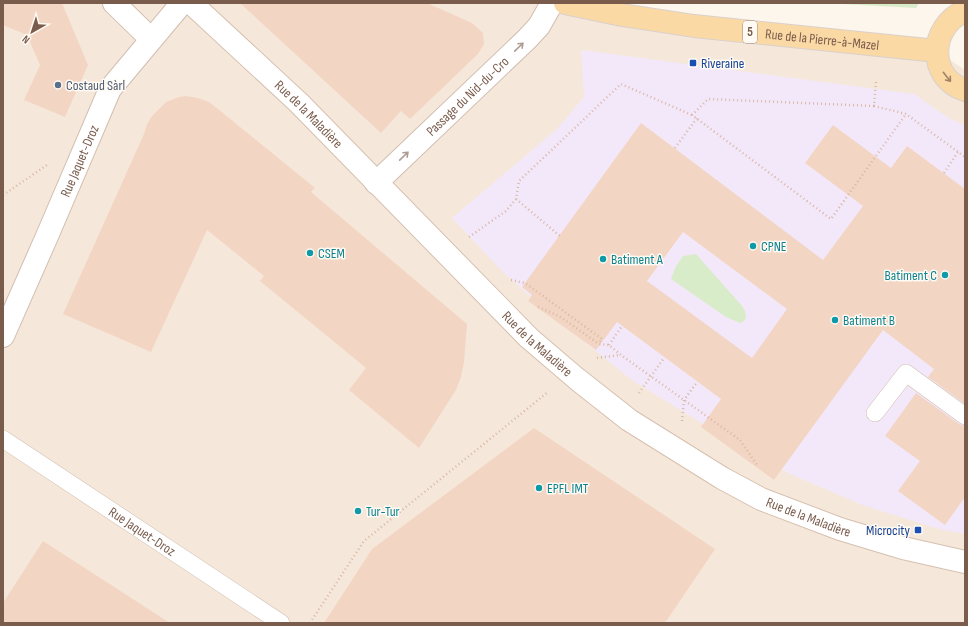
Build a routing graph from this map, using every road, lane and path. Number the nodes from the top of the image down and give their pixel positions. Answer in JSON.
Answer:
{"nodes":[{"id":1,"x":114,"y":3,"type":"edge"},
{"id":2,"x":182,"y":3,"type":"edge"},
{"id":3,"x":191,"y":3,"type":"edge"},
{"id":4,"x":552,"y":3,"type":"edge"},
{"id":5,"x":565,"y":3,"type":"edge"},
{"id":6,"x":965,"y":11,"type":"edge"},
{"id":7,"x":151,"y":39,"type":"junction"},
{"id":8,"x":937,"y":51,"type":"junction"},
{"id":9,"x":876,"y":82,"type":"dead end"},
{"id":10,"x":965,"y":90,"type":"edge"},
{"id":11,"x":874,"y":106,"type":"junction"},
{"id":12,"x":906,"y":114,"type":"junction"},
{"id":13,"x":692,"y":115,"type":"junction"},
{"id":14,"x":697,"y":118,"type":"junction"},
{"id":15,"x":675,"y":148,"type":"dead end"},
{"id":16,"x":958,"y":152,"type":"junction"},
{"id":17,"x":965,"y":157,"type":"edge"},
{"id":18,"x":48,"y":164,"type":"dead end"},
{"id":19,"x":944,"y":173,"type":"dead end"},
{"id":20,"x":376,"y":183,"type":"junction"},
{"id":21,"x":3,"y":195,"type":"edge"},
{"id":22,"x":516,"y":199,"type":"junction"},
{"id":23,"x":560,"y":236,"type":"dead end"},
{"id":24,"x":467,"y":239,"type":"dead end"},
{"id":25,"x":509,"y":279,"type":"dead end"},
{"id":26,"x":532,"y":305,"type":"dead end"},
{"id":27,"x":622,"y":326,"type":"dead end"},
{"id":28,"x":3,"y":336,"type":"edge"},
{"id":29,"x":599,"y":344,"type":"junction"},
{"id":30,"x":609,"y":345,"type":"junction"},
{"id":31,"x":621,"y":354,"type":"junction"},
{"id":32,"x":597,"y":358,"type":"dead end"},
{"id":33,"x":664,"y":358,"type":"dead end"},
{"id":34,"x":651,"y":376,"type":"junction"},
{"id":35,"x":697,"y":382,"type":"dead end"},
{"id":36,"x":548,"y":392,"type":"dead end"},
{"id":37,"x":639,"y":393,"type":"dead end"},
{"id":38,"x":684,"y":400,"type":"junction"},
{"id":39,"x":875,"y":413,"type":"dead end"},
{"id":40,"x":965,"y":416,"type":"edge"},
{"id":41,"x":682,"y":422,"type":"dead end"},
{"id":42,"x":3,"y":439,"type":"edge"},
{"id":43,"x":757,"y":465,"type":"dead end"},
{"id":44,"x":965,"y":562,"type":"edge"},
{"id":45,"x":281,"y":623,"type":"edge"},
{"id":46,"x":310,"y":623,"type":"edge"}],
"edges":[{"from":1,"to":7,"type":"street"},
{"from":2,"to":7,"type":"street","name":"Rue Jaquet-Droz"},
{"from":3,"to":20,"type":"street","name":"Rue de la Maladière"},
{"from":20,"to":4,"type":"street","name":"Passage du Nid-du-Cro","one_way":true},
{"from":5,"to":8,"type":"main road","name":"Rue de la Pierre-à-Mazel","number":"5"},
{"from":6,"to":8,"type":"main road"},
{"from":7,"to":28,"type":"street","name":"Rue Jaquet-Droz"},
{"from":8,"to":10,"type":"main road","one_way":true},
{"from":9,"to":11,"type":"path"},
{"from":11,"to":12,"type":"path"},
{"from":11,"to":13,"type":"path"},
{"from":12,"to":14,"type":"path"},
{"from":12,"to":16,"type":"path"},
{"from":13,"to":14,"type":"path"},
{"from":13,"to":22,"type":"path"},
{"from":14,"to":15,"type":"path"},
{"from":16,"to":17,"type":"path"},
{"from":16,"to":19,"type":"path"},
{"from":18,"to":21,"type":"path"},
{"from":20,"to":44,"type":"street","name":"Rue de la Maladière"},
{"from":22,"to":23,"type":"path"},
{"from":22,"to":24,"type":"path"},
{"from":25,"to":29,"type":"path"},
{"from":26,"to":29,"type":"path"},
{"from":27,"to":30,"type":"path"},
{"from":29,"to":30,"type":"path"},
{"from":30,"to":31,"type":"path"},
{"from":31,"to":32,"type":"path"},
{"from":31,"to":34,"type":"path"},
{"from":33,"to":34,"type":"path"},
{"from":34,"to":37,"type":"path"},
{"from":34,"to":38,"type":"path"},
{"from":35,"to":38,"type":"path"},
{"from":36,"to":46,"type":"path"},
{"from":38,"to":41,"type":"path"},
{"from":38,"to":43,"type":"path"},
{"from":39,"to":40,"type":"lane"},
{"from":42,"to":45,"type":"lane","name":"Rue Jaquet-Droz"}]}
